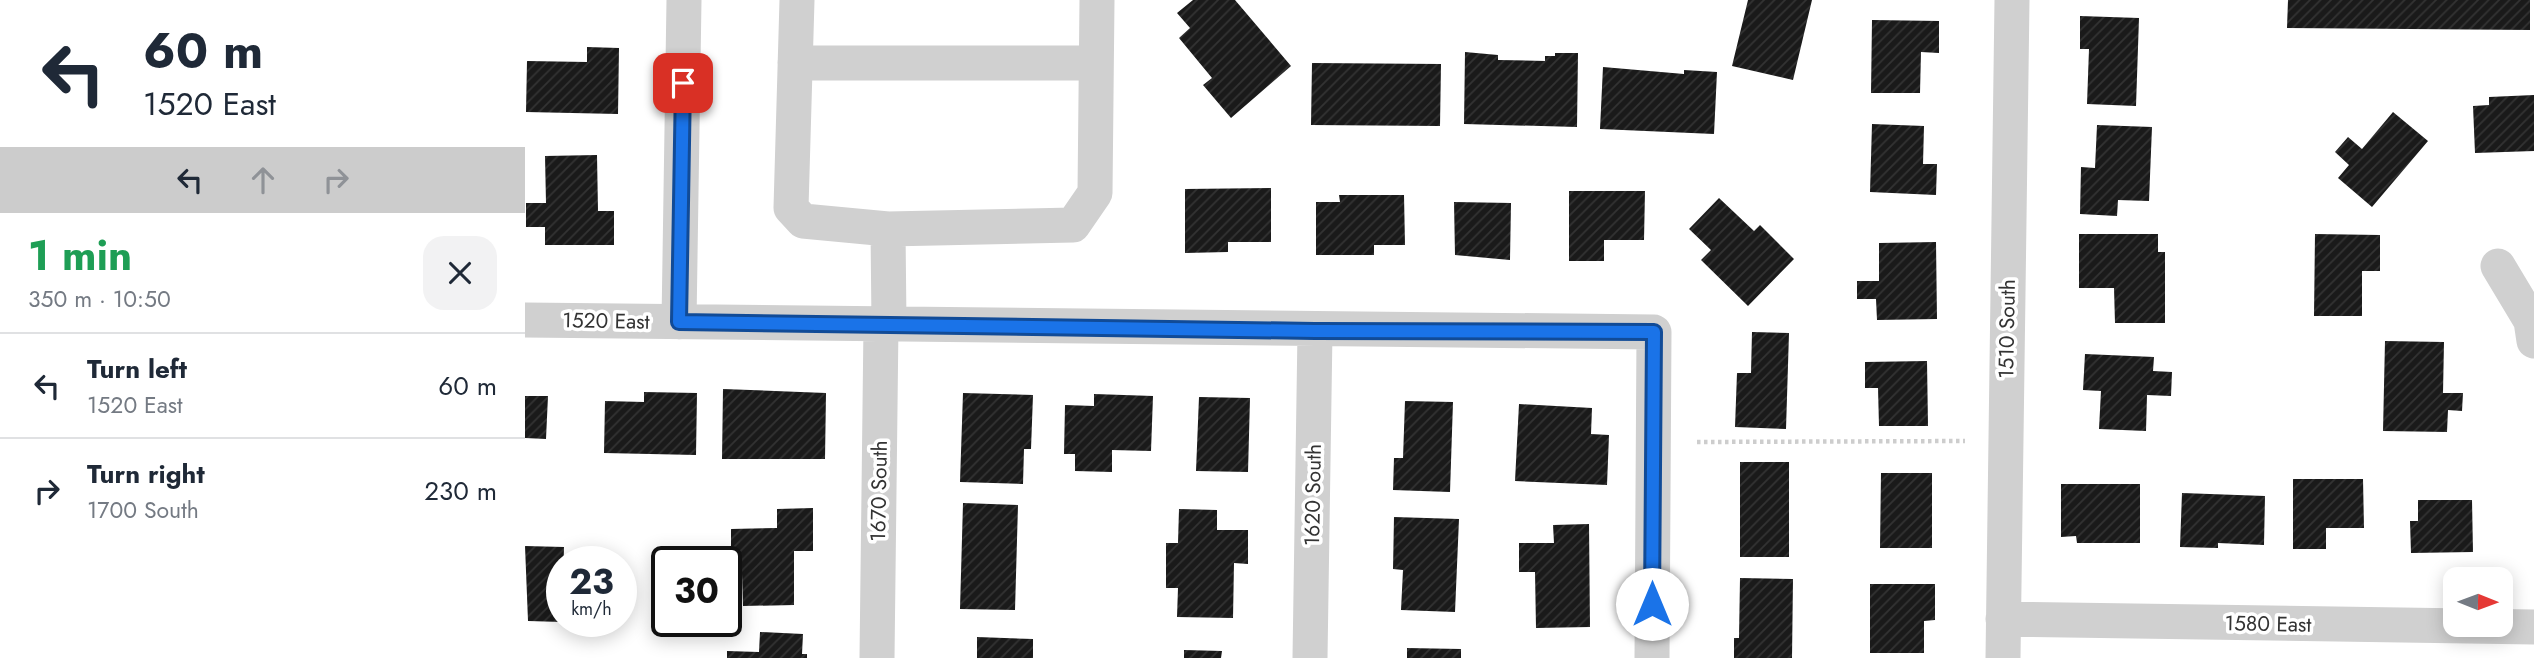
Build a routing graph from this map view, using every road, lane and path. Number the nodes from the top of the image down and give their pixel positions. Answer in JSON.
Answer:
{"nodes":[{"id":1,"x":684,"y":0,"type":"edge"},
{"id":2,"x":797,"y":0,"type":"edge"},
{"id":3,"x":1097,"y":0,"type":"edge"},
{"id":4,"x":2012,"y":0,"type":"edge"},
{"id":5,"x":795,"y":62,"type":"junction"},
{"id":6,"x":1096,"y":63,"type":"junction"},
{"id":7,"x":888,"y":229,"type":"junction"},
{"id":8,"x":2498,"y":266,"type":"dead end"},
{"id":9,"x":525,"y":320,"type":"edge"},
{"id":10,"x":679,"y":322,"type":"junction"},
{"id":11,"x":885,"y":324,"type":"junction"},
{"id":12,"x":1315,"y":331,"type":"junction"},
{"id":13,"x":2534,"y":341,"type":"edge"},
{"id":14,"x":1965,"y":441,"type":"dead end"},
{"id":15,"x":1697,"y":442,"type":"dead end"},
{"id":16,"x":2003,"y":620,"type":"junction"},
{"id":17,"x":2534,"y":620,"type":"edge"},
{"id":18,"x":2534,"y":627,"type":"edge"},
{"id":19,"x":877,"y":658,"type":"edge"},
{"id":20,"x":1310,"y":658,"type":"edge"},
{"id":21,"x":1652,"y":658,"type":"edge"},
{"id":22,"x":2003,"y":658,"type":"edge"},
{"id":23,"x":2533,"y":658,"type":"edge"}],
"edges":[{"from":1,"to":10,"type":"street"},
{"from":2,"to":5,"type":"street"},
{"from":3,"to":6,"type":"street"},
{"from":4,"to":16,"type":"street","name":"1510 South"},
{"from":5,"to":6,"type":"street"},
{"from":5,"to":7,"type":"street"},
{"from":6,"to":7,"type":"street"},
{"from":7,"to":11,"type":"street","name":"1670 South"},
{"from":8,"to":13,"type":"street"},
{"from":9,"to":10,"type":"street","name":"1520 East"},
{"from":10,"to":11,"type":"street","name":"1520 East"},
{"from":11,"to":12,"type":"street","name":"1520 East"},
{"from":11,"to":19,"type":"street","name":"1670 South"},
{"from":12,"to":20,"type":"street","name":"1620 South"},
{"from":12,"to":21,"type":"street","name":"1520 East"},
{"from":14,"to":15,"type":"path"},
{"from":16,"to":18,"type":"street","name":"1580 East"},
{"from":16,"to":22,"type":"street","name":"1510 South"},
{"from":17,"to":18,"type":"street"},
{"from":18,"to":23,"type":"street"}]}
